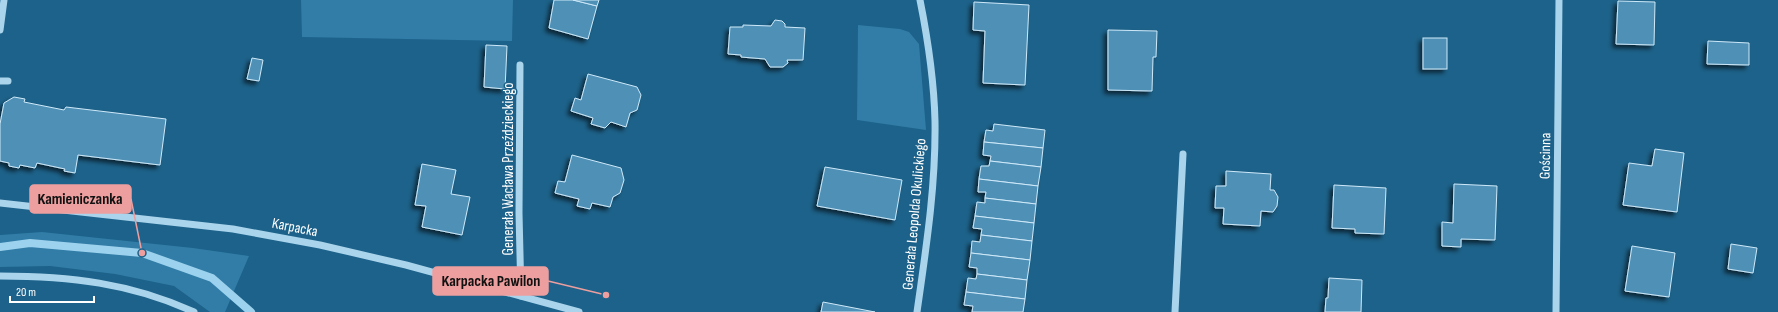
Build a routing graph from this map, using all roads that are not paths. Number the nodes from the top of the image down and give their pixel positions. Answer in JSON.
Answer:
{"nodes":[{"id":1,"x":4,"y":0,"type":"edge"},
{"id":2,"x":920,"y":0,"type":"edge"},
{"id":3,"x":1559,"y":0,"type":"edge"},
{"id":4,"x":0,"y":30,"type":"edge"},
{"id":5,"x":520,"y":65,"type":"dead end"},
{"id":6,"x":1183,"y":154,"type":"dead end"},
{"id":7,"x":0,"y":203,"type":"edge"},
{"id":8,"x":0,"y":276,"type":"edge"},
{"id":9,"x":521,"y":296,"type":"junction"},
{"id":10,"x":194,"y":312,"type":"edge"},
{"id":11,"x":579,"y":312,"type":"edge"},
{"id":12,"x":917,"y":312,"type":"edge"},
{"id":13,"x":1175,"y":312,"type":"edge"},
{"id":14,"x":1556,"y":312,"type":"edge"}],
"edges":[{"from":1,"to":4,"type":"street"},
{"from":2,"to":12,"type":"street","name":"Generała Leopolda Okulickiego"},
{"from":3,"to":14,"type":"street","name":"Gościnna"},
{"from":5,"to":9,"type":"street","name":"Generała Wacława Przeździeckiego"},
{"from":6,"to":13,"type":"street"},
{"from":7,"to":9,"type":"street","name":"Karpacka"},
{"from":8,"to":10,"type":"street"},
{"from":9,"to":11,"type":"street","name":"Karpacka"}]}
